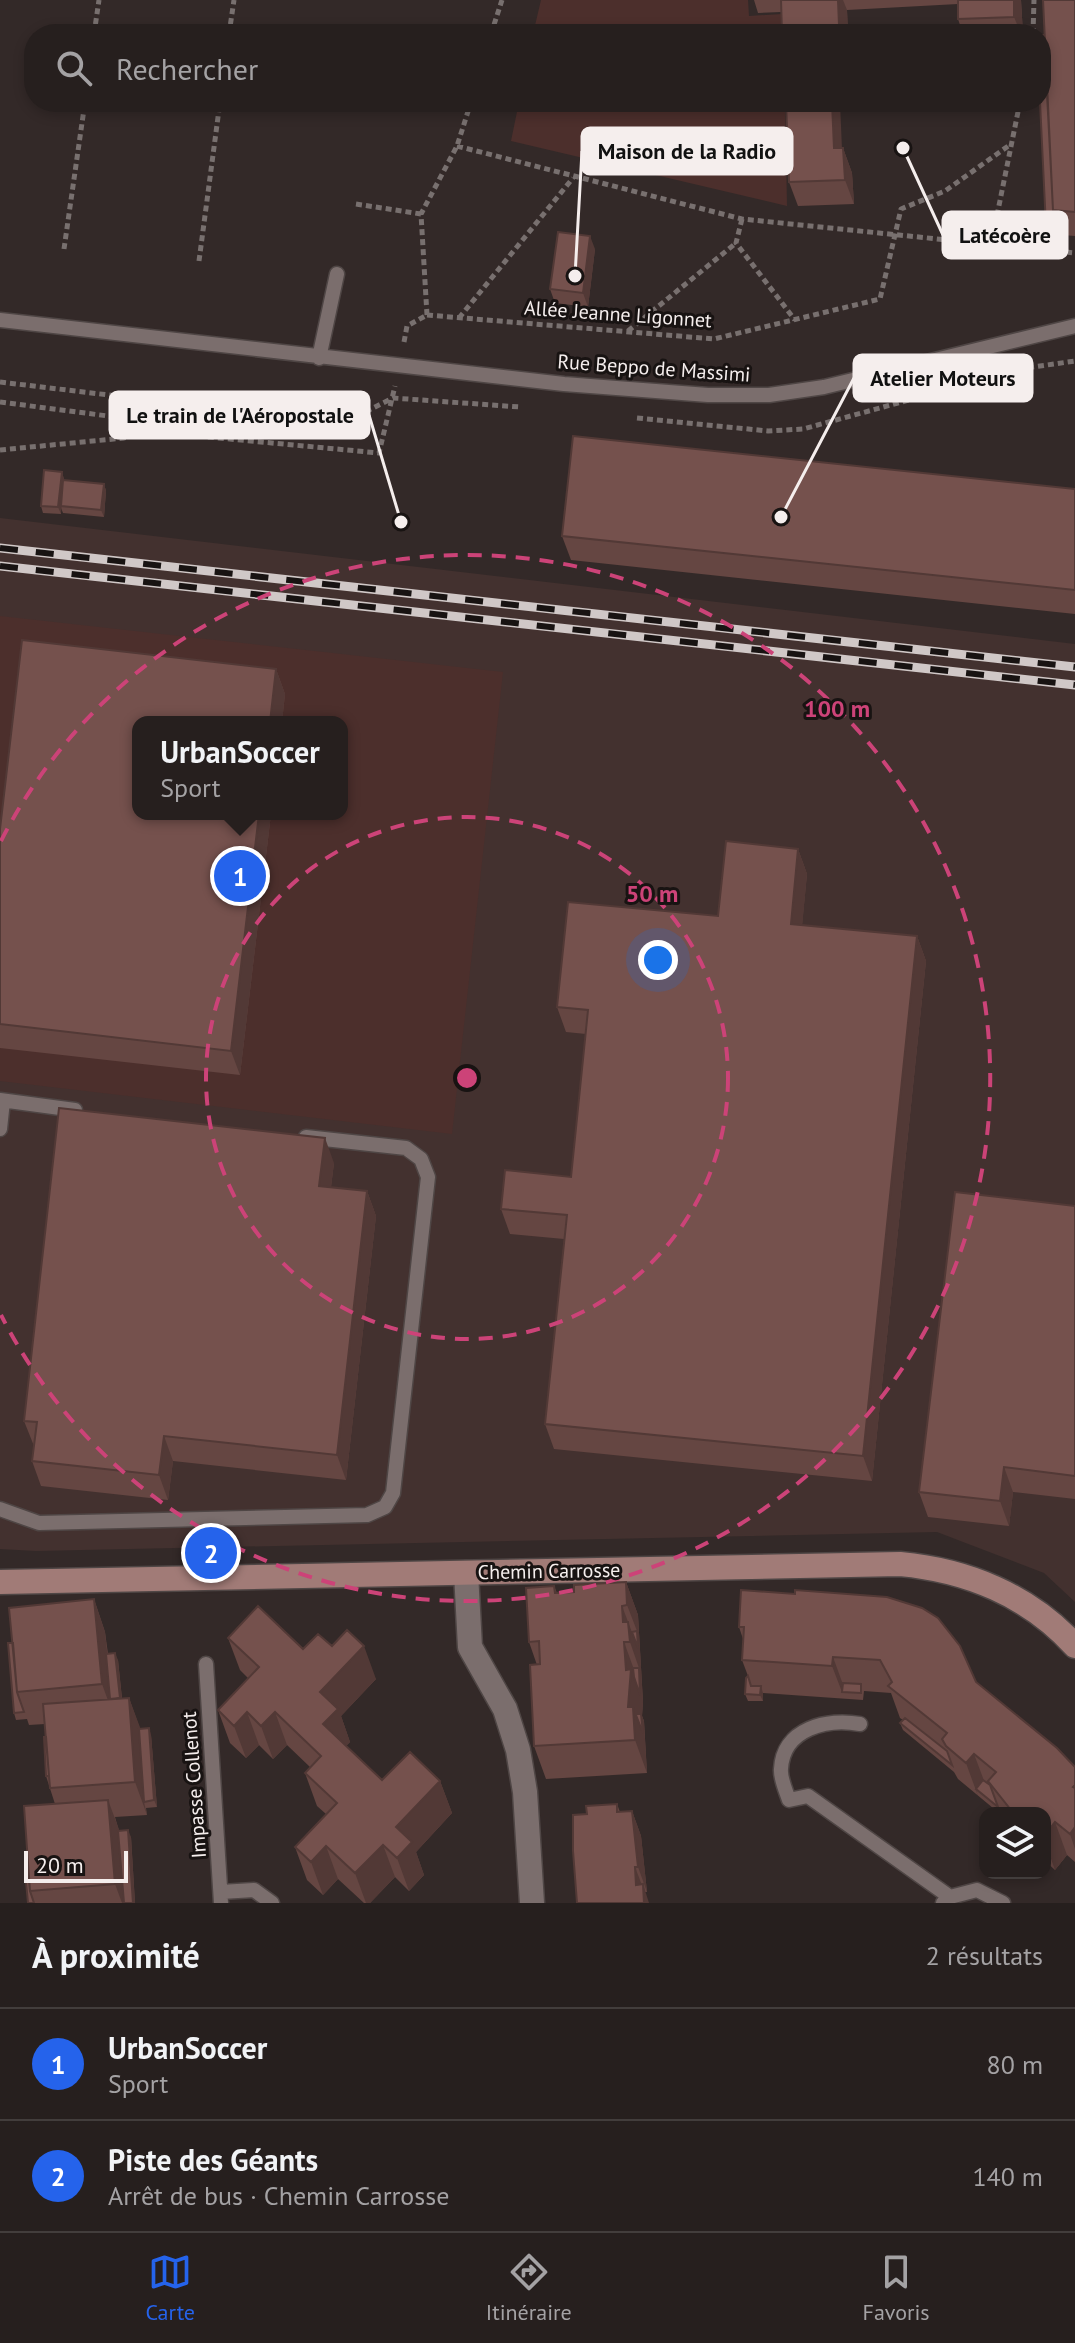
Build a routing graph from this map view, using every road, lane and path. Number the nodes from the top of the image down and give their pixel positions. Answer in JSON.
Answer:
{"nodes":[{"id":1,"x":99,"y":0,"type":"edge"},
{"id":2,"x":234,"y":0,"type":"edge"},
{"id":3,"x":502,"y":0,"type":"edge"},
{"id":4,"x":1034,"y":0,"type":"edge"},
{"id":5,"x":95,"y":24,"type":"edge"},
{"id":6,"x":230,"y":24,"type":"edge"},
{"id":7,"x":494,"y":24,"type":"edge"},
{"id":8,"x":1033,"y":24,"type":"edge"},
{"id":9,"x":84,"y":112,"type":"edge"},
{"id":10,"x":219,"y":112,"type":"edge"},
{"id":11,"x":468,"y":112,"type":"edge"},
{"id":12,"x":1018,"y":112,"type":"edge"},
{"id":13,"x":1011,"y":144,"type":"junction"},
{"id":14,"x":457,"y":146,"type":"junction"},
{"id":15,"x":573,"y":178,"type":"junction"},
{"id":16,"x":356,"y":204,"type":"dead end"},
{"id":17,"x":421,"y":214,"type":"junction"},
{"id":18,"x":742,"y":219,"type":"junction"},
{"id":19,"x":897,"y":235,"type":"junction"},
{"id":20,"x":736,"y":243,"type":"junction"},
{"id":21,"x":991,"y":245,"type":"junction"},
{"id":22,"x":64,"y":249,"type":"dead end"},
{"id":23,"x":1075,"y":253,"type":"edge"},
{"id":24,"x":199,"y":261,"type":"dead end"},
{"id":25,"x":337,"y":274,"type":"dead end"},
{"id":26,"x":427,"y":315,"type":"junction"},
{"id":27,"x":459,"y":318,"type":"junction"},
{"id":28,"x":0,"y":320,"type":"edge"},
{"id":29,"x":795,"y":320,"type":"junction"},
{"id":30,"x":1075,"y":326,"type":"edge"},
{"id":31,"x":627,"y":332,"type":"junction"},
{"id":32,"x":403,"y":347,"type":"dead end"},
{"id":33,"x":319,"y":358,"type":"junction"},
{"id":34,"x":396,"y":382,"type":"dead end"},
{"id":35,"x":0,"y":402,"type":"edge"},
{"id":36,"x":144,"y":431,"type":"junction"},
{"id":37,"x":0,"y":450,"type":"edge"},
{"id":38,"x":2,"y":1100,"type":"edge"},
{"id":39,"x":93,"y":1112,"type":"edge"},
{"id":40,"x":0,"y":1129,"type":"edge"},
{"id":41,"x":290,"y":1135,"type":"edge"},
{"id":42,"x":0,"y":1509,"type":"edge"},
{"id":43,"x":466,"y":1573,"type":"junction"},
{"id":44,"x":0,"y":1582,"type":"edge"},
{"id":45,"x":1075,"y":1646,"type":"edge"},
{"id":46,"x":206,"y":1664,"type":"dead end"},
{"id":47,"x":860,"y":1724,"type":"dead end"},
{"id":48,"x":221,"y":1898,"type":"edge"},
{"id":49,"x":947,"y":1900,"type":"edge"},
{"id":50,"x":272,"y":1903,"type":"edge"},
{"id":51,"x":532,"y":1903,"type":"edge"},
{"id":52,"x":1003,"y":1903,"type":"edge"}],
"edges":[{"from":1,"to":5,"type":"path"},
{"from":2,"to":6,"type":"path"},
{"from":3,"to":7,"type":"path"},
{"from":4,"to":8,"type":"path"},
{"from":9,"to":22,"type":"path"},
{"from":10,"to":24,"type":"path"},
{"from":11,"to":14,"type":"path"},
{"from":12,"to":13,"type":"path"},
{"from":13,"to":19,"type":"path"},
{"from":13,"to":21,"type":"path"},
{"from":14,"to":15,"type":"path"},
{"from":14,"to":17,"type":"path"},
{"from":15,"to":18,"type":"path"},
{"from":15,"to":27,"type":"path"},
{"from":16,"to":17,"type":"path"},
{"from":17,"to":26,"type":"path"},
{"from":18,"to":19,"type":"path"},
{"from":18,"to":20,"type":"path"},
{"from":19,"to":21,"type":"path"},
{"from":19,"to":29,"type":"path","name":"Allée Jeanne Ligonnet"},
{"from":20,"to":29,"type":"path"},
{"from":20,"to":31,"type":"path"},
{"from":21,"to":23,"type":"path"},
{"from":25,"to":33,"type":"lane"},
{"from":26,"to":27,"type":"path","name":"Allée Jeanne Ligonnet"},
{"from":26,"to":32,"type":"path"},
{"from":27,"to":31,"type":"path","name":"Allée Jeanne Ligonnet"},
{"from":28,"to":33,"type":"lane","name":"Rue Beppo de Massimi"},
{"from":29,"to":31,"type":"path","name":"Allée Jeanne Ligonnet"},
{"from":30,"to":33,"type":"lane","name":"Rue Beppo de Massimi"},
{"from":34,"to":36,"type":"path"},
{"from":35,"to":36,"type":"path"},
{"from":36,"to":37,"type":"path"},
{"from":38,"to":39,"type":"lane"},
{"from":38,"to":40,"type":"lane"},
{"from":41,"to":42,"type":"lane"},
{"from":43,"to":44,"type":"street","name":"Chemin Carrosse"},
{"from":43,"to":45,"type":"street","name":"Chemin Carrosse"},
{"from":43,"to":51,"type":"street"},
{"from":46,"to":48,"type":"lane","name":"Impasse Collenot"},
{"from":47,"to":49,"type":"lane"},
{"from":48,"to":50,"type":"lane"},
{"from":49,"to":52,"type":"lane"}]}
